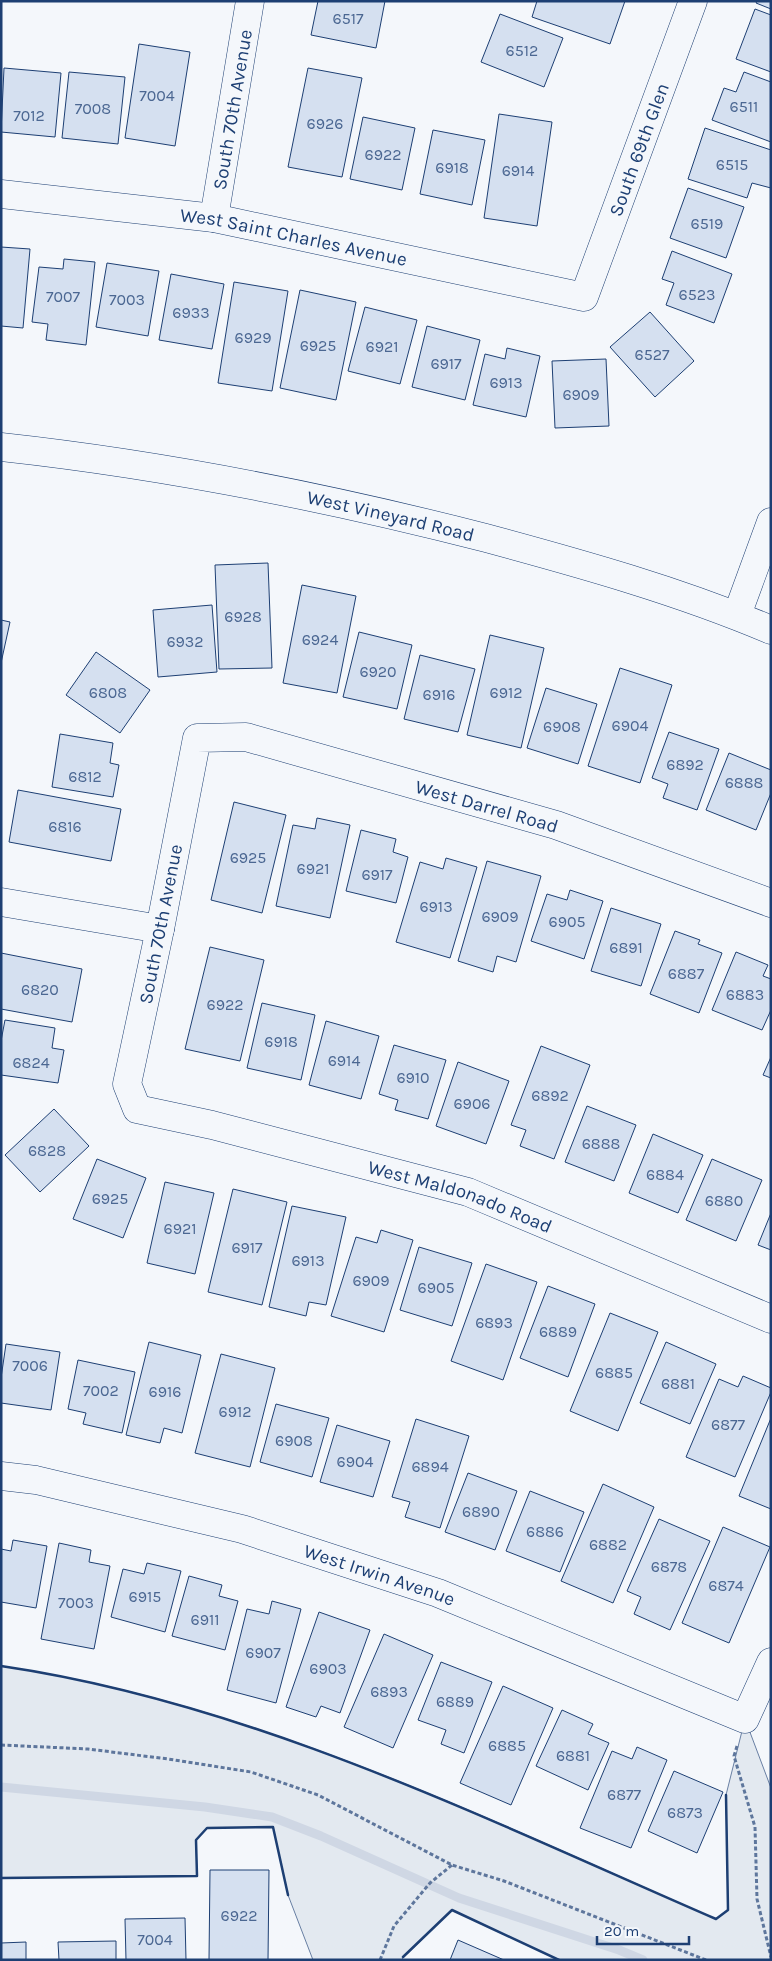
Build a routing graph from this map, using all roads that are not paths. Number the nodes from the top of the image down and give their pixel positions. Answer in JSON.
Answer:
{"nodes":[{"id":1,"x":250,"y":1,"type":"edge"},
{"id":2,"x":693,"y":1,"type":"edge"},
{"id":3,"x":1,"y":194,"type":"edge"},
{"id":4,"x":214,"y":218,"type":"junction"},
{"id":5,"x":584,"y":296,"type":"joint"},
{"id":6,"x":1,"y":446,"type":"edge"},
{"id":7,"x":771,"y":522,"type":"edge"},
{"id":8,"x":737,"y":615,"type":"junction"},
{"id":9,"x":771,"y":630,"type":"edge"},
{"id":10,"x":197,"y":738,"type":"joint"},
{"id":11,"x":1,"y":902,"type":"edge"},
{"id":12,"x":771,"y":903,"type":"edge"},
{"id":13,"x":160,"y":930,"type":"junction"},
{"id":14,"x":137,"y":1109,"type":"joint"},
{"id":15,"x":771,"y":1319,"type":"edge"},
{"id":16,"x":1,"y":1476,"type":"edge"},
{"id":17,"x":771,"y":1662,"type":"edge"}],
"edges":[{"from":1,"to":4,"type":"street","name":"South 70th Avenue"},
{"from":2,"to":5,"type":"street","name":"South 69th Glen"},
{"from":3,"to":4,"type":"street","name":"West Saint Charles Avenue"},
{"from":4,"to":5,"type":"street","name":"West Saint Charles Avenue"},
{"from":6,"to":8,"type":"street","name":"West Vineyard Road"},
{"from":7,"to":8,"type":"street"},
{"from":8,"to":9,"type":"street","name":"West Vineyard Road"},
{"from":10,"to":12,"type":"street","name":"West Darrel Road"},
{"from":10,"to":13,"type":"street","name":"South 70th Avenue"},
{"from":11,"to":13,"type":"street"},
{"from":13,"to":14,"type":"street","name":"South 70th Avenue"},
{"from":14,"to":15,"type":"street","name":"West Maldonado Road"},
{"from":16,"to":17,"type":"street","name":"West Irwin Avenue"}]}
